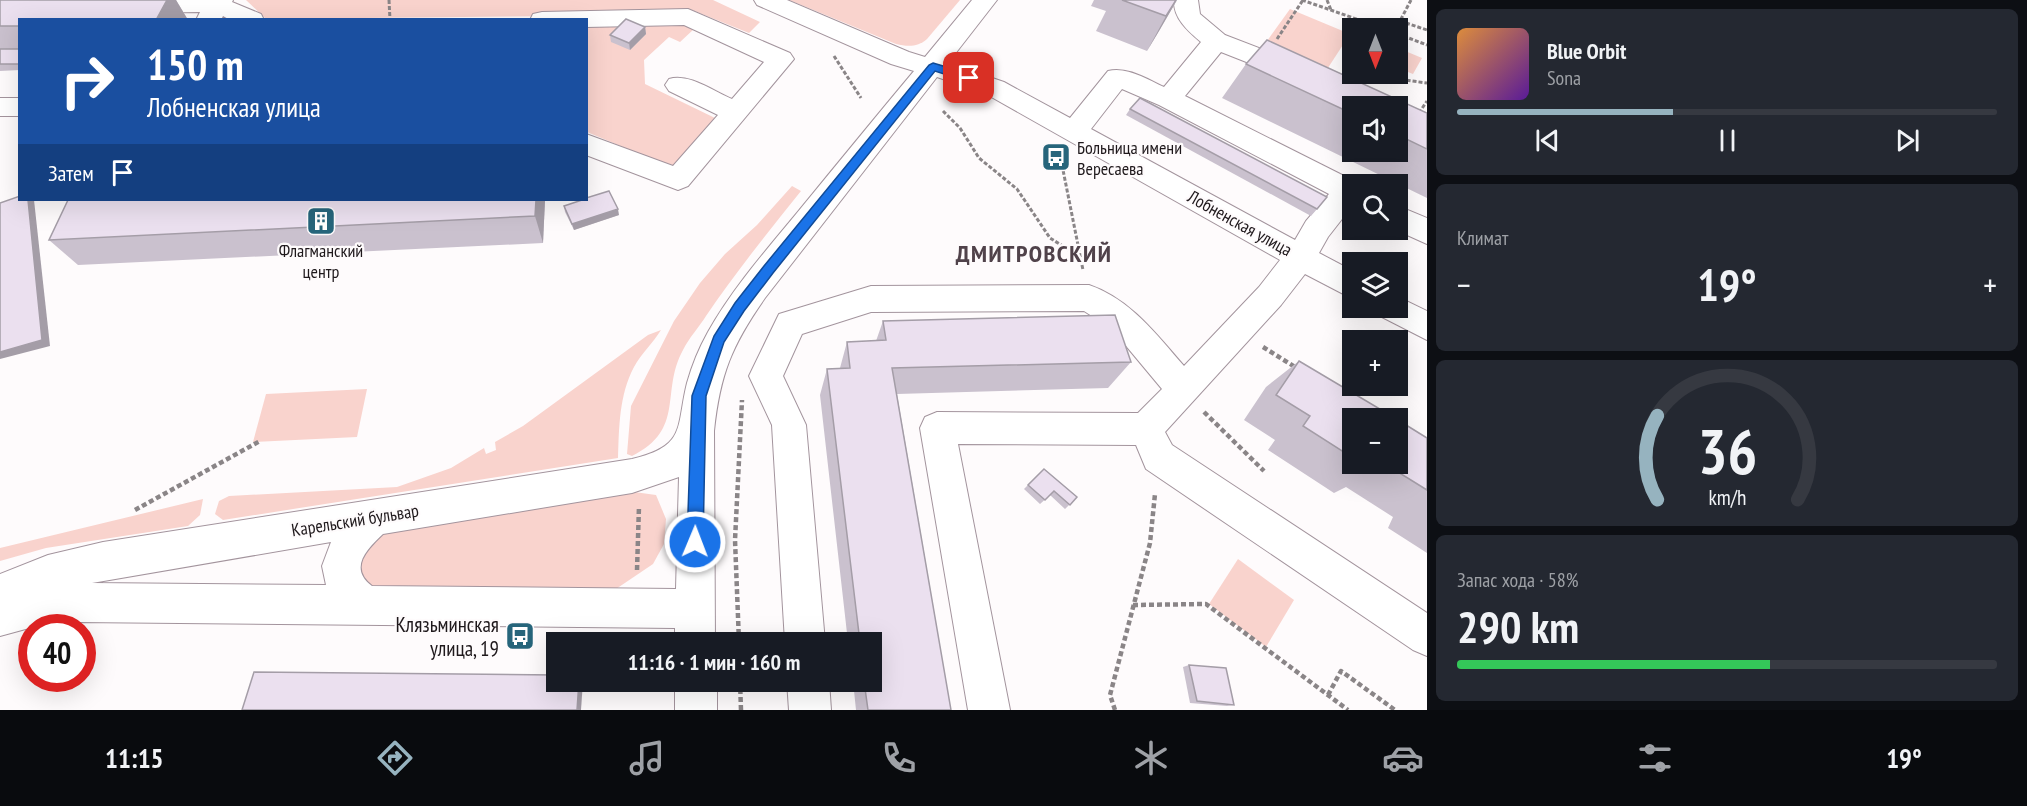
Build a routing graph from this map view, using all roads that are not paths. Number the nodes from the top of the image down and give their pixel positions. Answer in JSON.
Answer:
{"nodes":[{"id":1,"x":985,"y":0,"type":"edge"},
{"id":2,"x":1186,"y":0,"type":"edge"},
{"id":3,"x":112,"y":5,"type":"edge"},
{"id":4,"x":777,"y":5,"type":"edge"},
{"id":5,"x":216,"y":8,"type":"edge"},
{"id":6,"x":246,"y":18,"type":"edge"},
{"id":7,"x":588,"y":19,"type":"edge"},
{"id":8,"x":1216,"y":41,"type":"junction"},
{"id":9,"x":750,"y":45,"type":"junction"},
{"id":10,"x":933,"y":67,"type":"junction"},
{"id":11,"x":678,"y":85,"type":"dead end"},
{"id":12,"x":1343,"y":96,"type":"edge"},
{"id":13,"x":1168,"y":99,"type":"junction"},
{"id":14,"x":0,"y":107,"type":"edge"},
{"id":15,"x":18,"y":107,"type":"edge"},
{"id":16,"x":736,"y":112,"type":"junction"},
{"id":17,"x":1074,"y":132,"type":"junction"},
{"id":18,"x":588,"y":145,"type":"edge"},
{"id":19,"x":1342,"y":189,"type":"edge"},
{"id":20,"x":1342,"y":202,"type":"edge"},
{"id":21,"x":1408,"y":222,"type":"edge"},
{"id":22,"x":1427,"y":232,"type":"edge"},
{"id":23,"x":1300,"y":257,"type":"junction"},
{"id":24,"x":1342,"y":279,"type":"edge"},
{"id":25,"x":1408,"y":316,"type":"edge"},
{"id":26,"x":1427,"y":326,"type":"edge"},
{"id":27,"x":1183,"y":389,"type":"junction"},
{"id":28,"x":697,"y":430,"type":"junction"},
{"id":29,"x":1152,"y":443,"type":"junction"},
{"id":30,"x":374,"y":517,"type":"junction"},
{"id":31,"x":0,"y":594,"type":"edge"},
{"id":32,"x":369,"y":607,"type":"junction"},
{"id":33,"x":0,"y":616,"type":"edge"},
{"id":34,"x":694,"y":625,"type":"edge"},
{"id":35,"x":804,"y":632,"type":"edge"},
{"id":36,"x":1427,"y":636,"type":"edge"},
{"id":37,"x":696,"y":692,"type":"edge"},
{"id":38,"x":809,"y":692,"type":"edge"},
{"id":39,"x":696,"y":710,"type":"edge"},
{"id":40,"x":810,"y":710,"type":"edge"},
{"id":41,"x":989,"y":710,"type":"edge"}],
"edges":[{"from":1,"to":10,"type":"street"},
{"from":2,"to":8,"type":"street"},
{"from":3,"to":5,"type":"street"},
{"from":4,"to":9,"type":"street"},
{"from":4,"to":10,"type":"street","name":"Лобненская улица"},
{"from":5,"to":6,"type":"street"},
{"from":7,"to":9,"type":"street"},
{"from":8,"to":12,"type":"street"},
{"from":8,"to":13,"type":"street"},
{"from":9,"to":16,"type":"street"},
{"from":10,"to":17,"type":"street","name":"Лобненская улица"},
{"from":10,"to":28,"type":"street"},
{"from":11,"to":16,"type":"street"},
{"from":13,"to":17,"type":"street"},
{"from":13,"to":19,"type":"street"},
{"from":14,"to":15,"type":"street"},
{"from":16,"to":18,"type":"street"},
{"from":17,"to":23,"type":"street","name":"Лобненская улица"},
{"from":20,"to":23,"type":"street"},
{"from":21,"to":22,"type":"street"},
{"from":23,"to":24,"type":"street","name":"Лобненская улица"},
{"from":23,"to":27,"type":"street"},
{"from":25,"to":26,"type":"street"},
{"from":27,"to":29,"type":"street"},
{"from":27,"to":35,"type":"street"},
{"from":28,"to":30,"type":"street","name":"Карельский бульвар"},
{"from":28,"to":34,"type":"street"},
{"from":29,"to":36,"type":"street"},
{"from":29,"to":41,"type":"street"},
{"from":30,"to":31,"type":"street","name":"Карельский бульвар"},
{"from":30,"to":32,"type":"street"},
{"from":32,"to":33,"type":"street"},
{"from":32,"to":34,"type":"street"},
{"from":37,"to":39,"type":"street"},
{"from":38,"to":40,"type":"street"}]}
